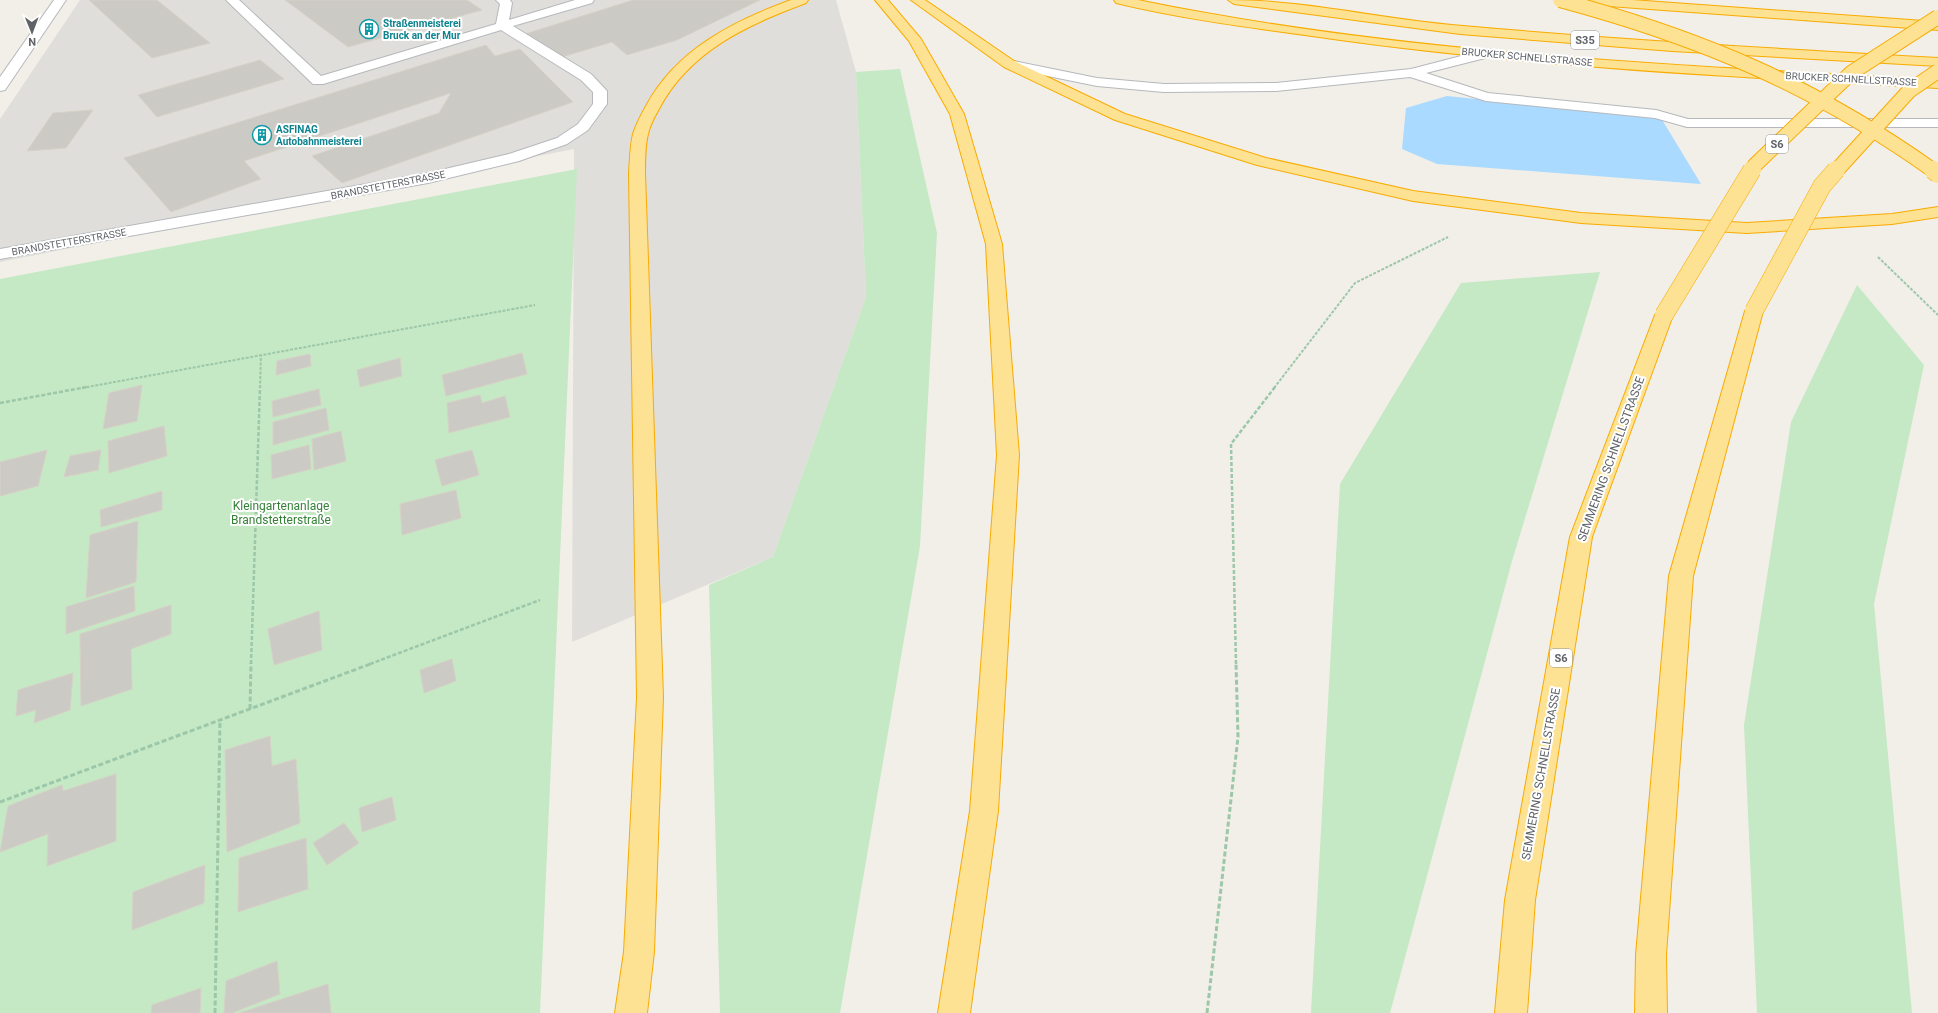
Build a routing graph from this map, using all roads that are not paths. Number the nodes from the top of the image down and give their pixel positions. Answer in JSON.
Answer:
{"nodes":[{"id":1,"x":60,"y":0,"type":"edge"},
{"id":2,"x":232,"y":0,"type":"edge"},
{"id":3,"x":502,"y":0,"type":"edge"},
{"id":4,"x":588,"y":0,"type":"edge"},
{"id":5,"x":802,"y":0,"type":"edge"},
{"id":6,"x":881,"y":0,"type":"edge"},
{"id":7,"x":917,"y":0,"type":"edge"},
{"id":8,"x":1120,"y":0,"type":"edge"},
{"id":9,"x":1234,"y":0,"type":"edge"},
{"id":10,"x":1560,"y":0,"type":"edge"},
{"id":11,"x":1581,"y":0,"type":"edge"},
{"id":12,"x":1938,"y":17,"type":"edge"},
{"id":13,"x":502,"y":25,"type":"junction"},
{"id":14,"x":1938,"y":26,"type":"edge"},
{"id":15,"x":1488,"y":53,"type":"junction"},
{"id":16,"x":1938,"y":62,"type":"edge"},
{"id":17,"x":1009,"y":64,"type":"junction"},
{"id":18,"x":1938,"y":71,"type":"edge"},
{"id":19,"x":1411,"y":73,"type":"junction"},
{"id":20,"x":1938,"y":84,"type":"edge"},
{"id":21,"x":0,"y":87,"type":"edge"},
{"id":22,"x":1938,"y":123,"type":"edge"},
{"id":23,"x":1938,"y":174,"type":"edge"},
{"id":24,"x":1938,"y":212,"type":"edge"},
{"id":25,"x":0,"y":254,"type":"edge"},
{"id":26,"x":631,"y":1013,"type":"edge"},
{"id":27,"x":954,"y":1013,"type":"edge"},
{"id":28,"x":1511,"y":1013,"type":"edge"},
{"id":29,"x":1651,"y":1013,"type":"edge"}],
"edges":[{"from":1,"to":21,"type":"street"},
{"from":2,"to":13,"type":"street"},
{"from":3,"to":13,"type":"street"},
{"from":4,"to":13,"type":"street"},
{"from":5,"to":26,"type":"highway"},
{"from":6,"to":27,"type":"highway"},
{"from":7,"to":17,"type":"highway"},
{"from":8,"to":15,"type":"highway","name":"BRUCKER SCHNELLSTRASSE","number":"S35"},
{"from":9,"to":16,"type":"highway","name":"BRUCKER SCHNELLSTRASSE","number":"S35"},
{"from":10,"to":23,"type":"highway","bridge":true},
{"from":11,"to":14,"type":"highway"},
{"from":12,"to":28,"type":"highway","name":"SEMMERING SCHNELLSTRASSE","number":"S6","bridge":true},
{"from":13,"to":25,"type":"street","name":"BRANDSTETTERSTRASSE"},
{"from":15,"to":19,"type":"street"},
{"from":15,"to":20,"type":"highway","name":"BRUCKER SCHNELLSTRASSE","number":"S35"},
{"from":17,"to":19,"type":"street"},
{"from":17,"to":24,"type":"highway"},
{"from":18,"to":29,"type":"highway","bridge":true},
{"from":19,"to":22,"type":"street"}]}
